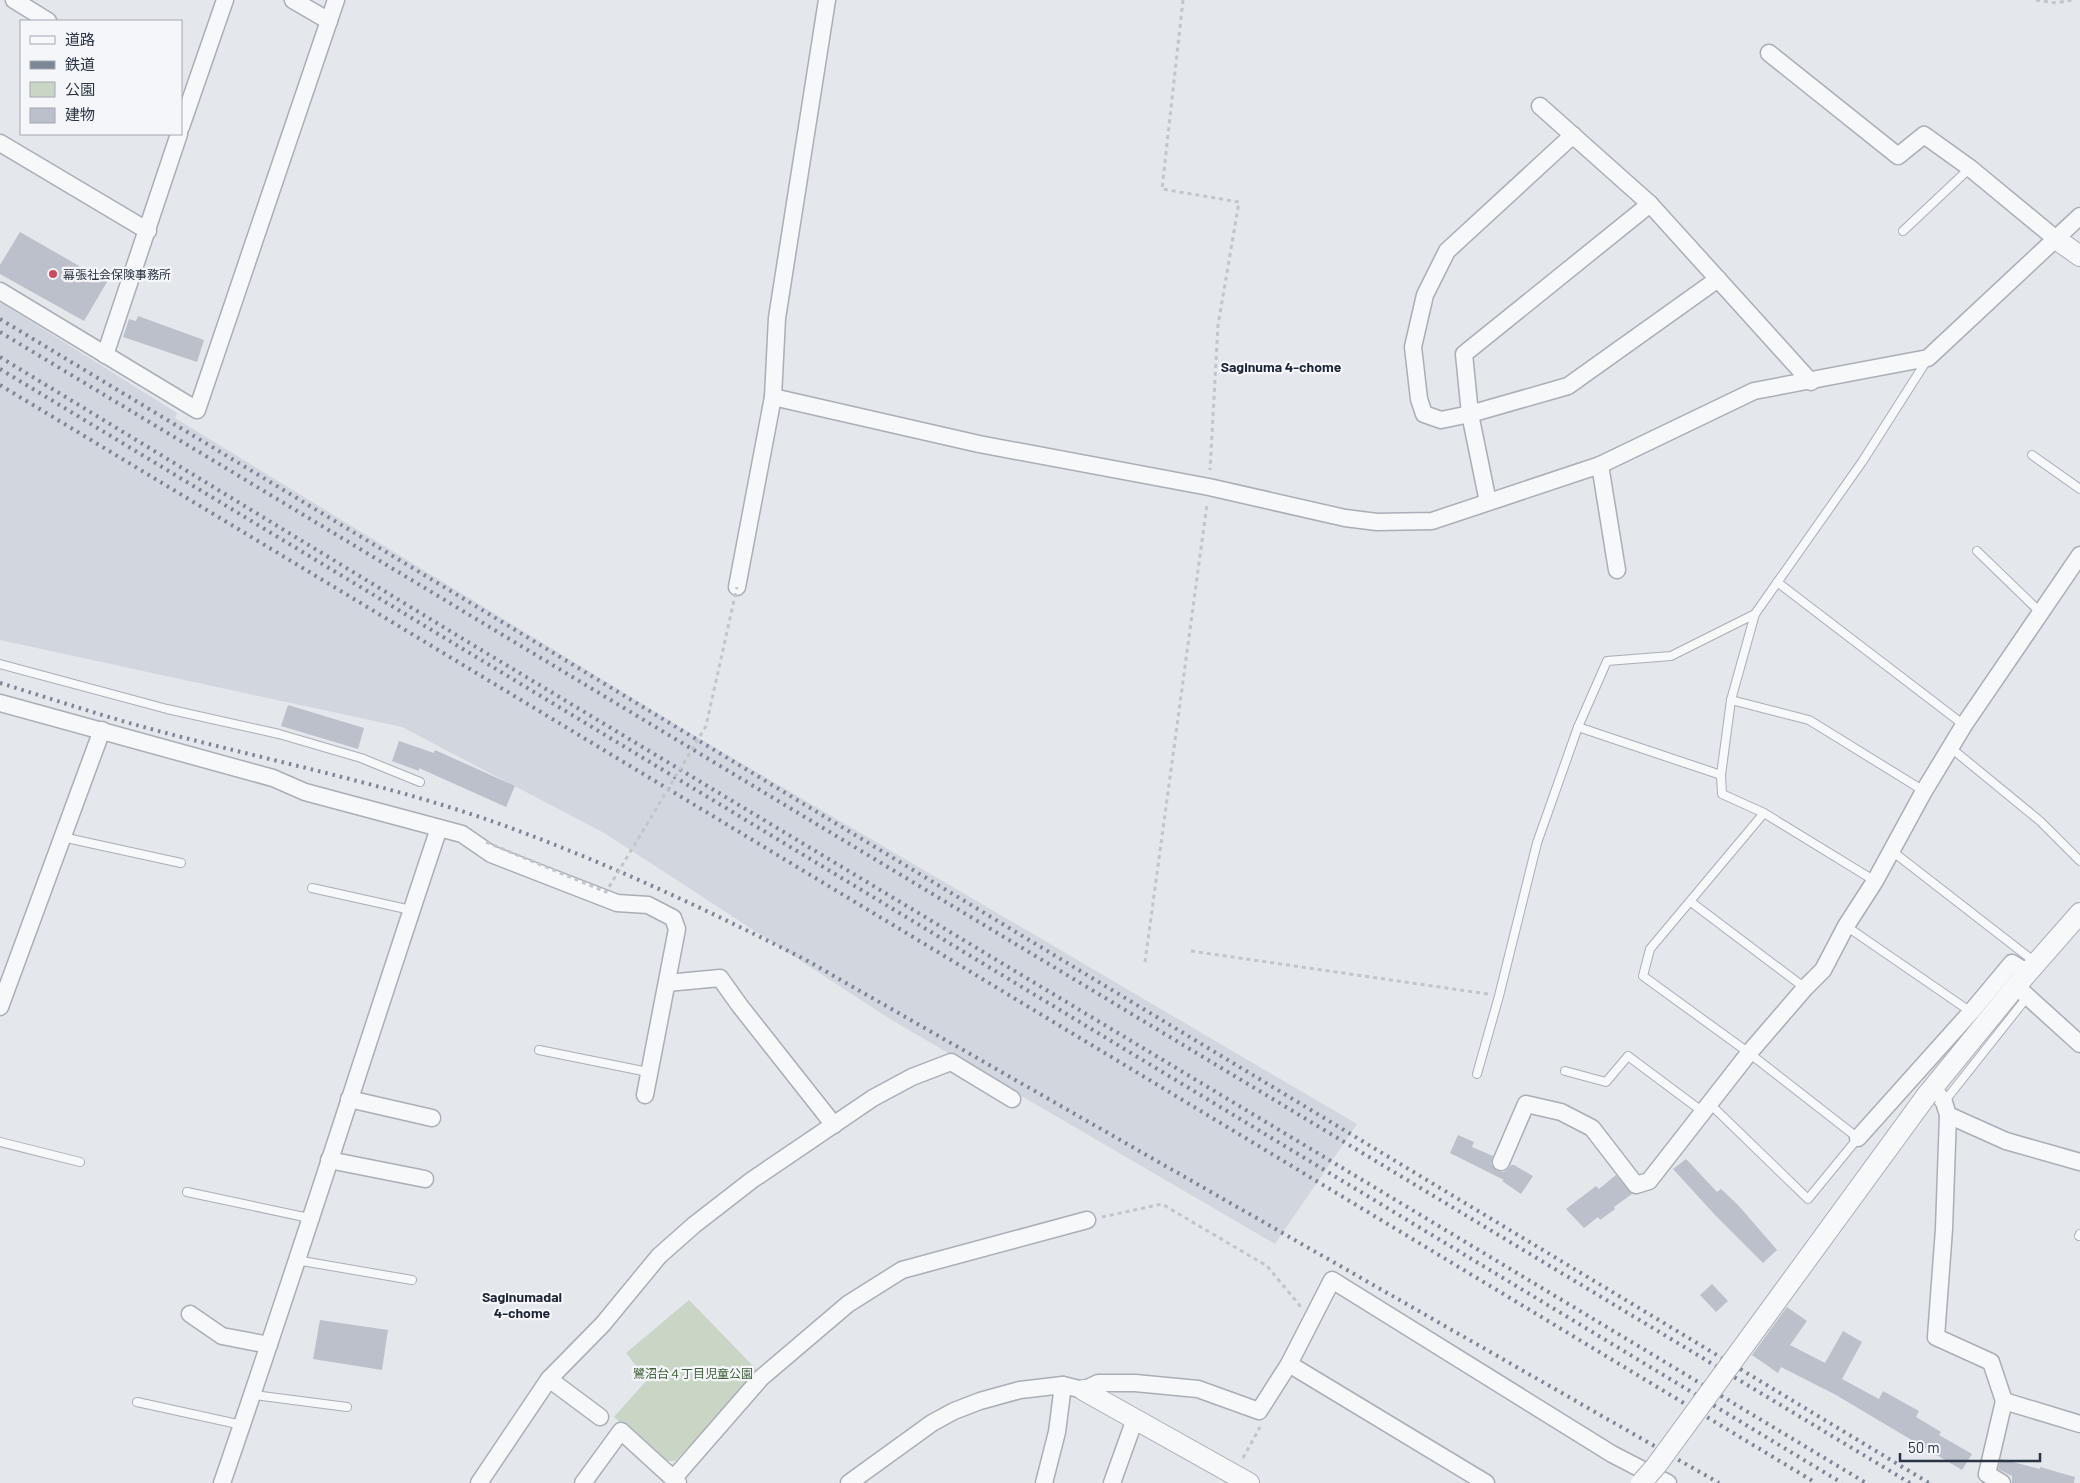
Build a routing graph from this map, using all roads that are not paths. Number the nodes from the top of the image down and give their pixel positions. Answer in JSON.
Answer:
{"nodes":[{"id":1,"x":14,"y":0,"type":"edge"},
{"id":2,"x":225,"y":0,"type":"edge"},
{"id":3,"x":293,"y":0,"type":"edge"},
{"id":4,"x":336,"y":0,"type":"edge"},
{"id":5,"x":827,"y":0,"type":"edge"},
{"id":6,"x":46,"y":20,"type":"edge"},
{"id":7,"x":329,"y":21,"type":"junction"},
{"id":8,"x":1769,"y":53,"type":"dead end"},
{"id":9,"x":184,"y":106,"type":"edge"},
{"id":10,"x":1540,"y":106,"type":"dead end"},
{"id":11,"x":182,"y":120,"type":"edge"},
{"id":12,"x":179,"y":135,"type":"edge"},
{"id":13,"x":1573,"y":135,"type":"junction"},
{"id":14,"x":0,"y":143,"type":"edge"},
{"id":15,"x":1970,"y":168,"type":"junction"},
{"id":16,"x":1650,"y":204,"type":"junction"},
{"id":17,"x":2080,"y":216,"type":"edge"},
{"id":18,"x":148,"y":231,"type":"junction"},
{"id":19,"x":1903,"y":232,"type":"dead end"},
{"id":20,"x":2056,"y":239,"type":"junction"},
{"id":21,"x":2080,"y":256,"type":"edge"},
{"id":22,"x":1718,"y":279,"type":"junction"},
{"id":23,"x":0,"y":292,"type":"edge"},
{"id":24,"x":105,"y":355,"type":"junction"},
{"id":25,"x":1928,"y":358,"type":"junction"},
{"id":26,"x":1811,"y":382,"type":"junction"},
{"id":27,"x":773,"y":397,"type":"junction"},
{"id":28,"x":1470,"y":414,"type":"junction"},
{"id":29,"x":2032,"y":454,"type":"dead end"},
{"id":30,"x":1600,"y":465,"type":"junction"},
{"id":31,"x":2080,"y":489,"type":"edge"},
{"id":32,"x":1488,"y":502,"type":"junction"},
{"id":33,"x":1977,"y":551,"type":"dead end"},
{"id":34,"x":2080,"y":555,"type":"edge"},
{"id":35,"x":1617,"y":570,"type":"dead end"},
{"id":36,"x":1777,"y":582,"type":"junction"},
{"id":37,"x":737,"y":587,"type":"road end"},
{"id":38,"x":2040,"y":612,"type":"junction"},
{"id":39,"x":1756,"y":614,"type":"junction"},
{"id":40,"x":0,"y":664,"type":"edge"},
{"id":41,"x":1731,"y":700,"type":"junction"},
{"id":42,"x":0,"y":703,"type":"edge"},
{"id":43,"x":1964,"y":725,"type":"junction"},
{"id":44,"x":1578,"y":727,"type":"junction"},
{"id":45,"x":102,"y":730,"type":"junction"},
{"id":46,"x":1951,"y":748,"type":"junction"},
{"id":47,"x":1721,"y":776,"type":"junction"},
{"id":48,"x":420,"y":782,"type":"dead end"},
{"id":49,"x":1924,"y":791,"type":"junction"},
{"id":50,"x":1764,"y":813,"type":"junction"},
{"id":51,"x":438,"y":828,"type":"junction"},
{"id":52,"x":62,"y":838,"type":"junction"},
{"id":53,"x":1892,"y":851,"type":"junction"},
{"id":54,"x":2080,"y":861,"type":"edge"},
{"id":55,"x":181,"y":863,"type":"dead end"},
{"id":56,"x":1875,"y":881,"type":"junction"},
{"id":57,"x":312,"y":888,"type":"dead end"},
{"id":58,"x":1691,"y":902,"type":"junction"},
{"id":59,"x":411,"y":910,"type":"junction"},
{"id":60,"x":2080,"y":913,"type":"edge"},
{"id":61,"x":1846,"y":926,"type":"junction"},
{"id":62,"x":2027,"y":980,"type":"junction"},
{"id":63,"x":667,"y":983,"type":"junction"},
{"id":64,"x":1805,"y":988,"type":"junction"},
{"id":65,"x":0,"y":1006,"type":"edge"},
{"id":66,"x":1971,"y":1012,"type":"junction"},
{"id":67,"x":2080,"y":1044,"type":"edge"},
{"id":68,"x":539,"y":1050,"type":"dead end"},
{"id":69,"x":1749,"y":1053,"type":"junction"},
{"id":70,"x":1565,"y":1071,"type":"dead end"},
{"id":71,"x":648,"y":1072,"type":"junction"},
{"id":72,"x":1477,"y":1074,"type":"dead end"},
{"id":73,"x":645,"y":1095,"type":"dead end"},
{"id":74,"x":349,"y":1099,"type":"junction"},
{"id":75,"x":1012,"y":1099,"type":"dead end"},
{"id":76,"x":1938,"y":1100,"type":"junction"},
{"id":77,"x":1706,"y":1107,"type":"junction"},
{"id":78,"x":432,"y":1118,"type":"dead end"},
{"id":79,"x":834,"y":1125,"type":"junction"},
{"id":80,"x":1858,"y":1138,"type":"junction"},
{"id":81,"x":0,"y":1142,"type":"edge"},
{"id":82,"x":329,"y":1160,"type":"junction"},
{"id":83,"x":80,"y":1162,"type":"dead end"},
{"id":84,"x":1501,"y":1162,"type":"dead end"},
{"id":85,"x":2080,"y":1162,"type":"edge"},
{"id":86,"x":425,"y":1179,"type":"dead end"},
{"id":87,"x":187,"y":1192,"type":"dead end"},
{"id":88,"x":310,"y":1218,"type":"junction"},
{"id":89,"x":1087,"y":1220,"type":"road end"},
{"id":90,"x":296,"y":1260,"type":"junction"},
{"id":91,"x":412,"y":1280,"type":"dead end"},
{"id":92,"x":190,"y":1314,"type":"dead end"},
{"id":93,"x":269,"y":1345,"type":"junction"},
{"id":94,"x":1289,"y":1364,"type":"junction"},
{"id":95,"x":549,"y":1379,"type":"junction"},
{"id":96,"x":1063,"y":1385,"type":"junction"},
{"id":97,"x":1083,"y":1390,"type":"junction"},
{"id":98,"x":254,"y":1395,"type":"junction"},
{"id":99,"x":2004,"y":1401,"type":"junction"},
{"id":100,"x":137,"y":1402,"type":"dead end"},
{"id":101,"x":347,"y":1407,"type":"dead end"},
{"id":102,"x":600,"y":1417,"type":"dead end"},
{"id":103,"x":1135,"y":1419,"type":"junction"},
{"id":104,"x":2080,"y":1424,"type":"edge"},
{"id":105,"x":242,"y":1425,"type":"junction"},
{"id":106,"x":1241,"y":1479,"type":"edge"},
{"id":107,"x":675,"y":1481,"type":"edge"},
{"id":108,"x":857,"y":1481,"type":"edge"},
{"id":109,"x":222,"y":1483,"type":"edge"},
{"id":110,"x":479,"y":1483,"type":"edge"},
{"id":111,"x":583,"y":1483,"type":"edge"},
{"id":112,"x":1044,"y":1483,"type":"edge"},
{"id":113,"x":1112,"y":1483,"type":"edge"},
{"id":114,"x":1486,"y":1483,"type":"edge"},
{"id":115,"x":1641,"y":1483,"type":"edge"},
{"id":116,"x":1668,"y":1483,"type":"edge"},
{"id":117,"x":2002,"y":1483,"type":"edge"}],
"edges":[{"from":1,"to":6,"type":"street"},
{"from":2,"to":9,"type":"street"},
{"from":3,"to":7,"type":"street"},
{"from":4,"to":7,"type":"street"},
{"from":5,"to":27,"type":"street"},
{"from":7,"to":24,"type":"street"},
{"from":8,"to":15,"type":"street"},
{"from":9,"to":11,"type":"street"},
{"from":10,"to":13,"type":"street"},
{"from":12,"to":18,"type":"street"},
{"from":13,"to":16,"type":"street"},
{"from":13,"to":28,"type":"street"},
{"from":14,"to":18,"type":"street"},
{"from":15,"to":19,"type":"lane"},
{"from":15,"to":20,"type":"street"},
{"from":16,"to":22,"type":"street"},
{"from":16,"to":28,"type":"street"},
{"from":17,"to":20,"type":"street"},
{"from":18,"to":24,"type":"street"},
{"from":20,"to":21,"type":"street"},
{"from":20,"to":25,"type":"street"},
{"from":22,"to":26,"type":"street"},
{"from":22,"to":28,"type":"street"},
{"from":23,"to":24,"type":"street"},
{"from":25,"to":26,"type":"street"},
{"from":25,"to":36,"type":"lane"},
{"from":26,"to":30,"type":"street"},
{"from":27,"to":32,"type":"street"},
{"from":27,"to":37,"type":"street"},
{"from":28,"to":32,"type":"street"},
{"from":29,"to":31,"type":"lane"},
{"from":30,"to":32,"type":"street"},
{"from":30,"to":35,"type":"street"},
{"from":33,"to":38,"type":"lane"},
{"from":34,"to":38,"type":"street"},
{"from":36,"to":39,"type":"lane"},
{"from":36,"to":43,"type":"lane"},
{"from":38,"to":43,"type":"street"},
{"from":39,"to":41,"type":"lane"},
{"from":39,"to":44,"type":"lane"},
{"from":40,"to":48,"type":"lane"},
{"from":41,"to":47,"type":"lane"},
{"from":41,"to":49,"type":"lane"},
{"from":42,"to":45,"type":"street"},
{"from":43,"to":46,"type":"street"},
{"from":44,"to":47,"type":"lane"},
{"from":44,"to":72,"type":"lane"},
{"from":45,"to":51,"type":"street"},
{"from":45,"to":52,"type":"street"},
{"from":46,"to":49,"type":"street"},
{"from":46,"to":54,"type":"lane"},
{"from":47,"to":50,"type":"lane"},
{"from":49,"to":53,"type":"street"},
{"from":50,"to":56,"type":"lane"},
{"from":50,"to":58,"type":"lane"},
{"from":51,"to":59,"type":"street"},
{"from":51,"to":63,"type":"street"},
{"from":52,"to":55,"type":"lane"},
{"from":52,"to":65,"type":"street"},
{"from":53,"to":56,"type":"street"},
{"from":53,"to":62,"type":"lane"},
{"from":56,"to":61,"type":"street"},
{"from":57,"to":59,"type":"lane"},
{"from":58,"to":64,"type":"lane"},
{"from":58,"to":69,"type":"lane"},
{"from":59,"to":74,"type":"street"},
{"from":60,"to":62,"type":"street"},
{"from":61,"to":64,"type":"street"},
{"from":61,"to":66,"type":"lane"},
{"from":62,"to":66,"type":"street"},
{"from":62,"to":67,"type":"street"},
{"from":62,"to":76,"type":"street"},
{"from":63,"to":71,"type":"street"},
{"from":63,"to":79,"type":"street"},
{"from":64,"to":69,"type":"street"},
{"from":66,"to":80,"type":"street"},
{"from":68,"to":71,"type":"lane"},
{"from":69,"to":77,"type":"street"},
{"from":69,"to":80,"type":"lane"},
{"from":70,"to":77,"type":"lane"},
{"from":71,"to":73,"type":"street"},
{"from":74,"to":78,"type":"street"},
{"from":74,"to":82,"type":"street"},
{"from":75,"to":79,"type":"street"},
{"from":76,"to":85,"type":"street"},
{"from":76,"to":99,"type":"street"},
{"from":76,"to":115,"type":"street","bridge":true},
{"from":77,"to":80,"type":"lane"},
{"from":77,"to":84,"type":"street"},
{"from":79,"to":95,"type":"street"},
{"from":81,"to":83,"type":"lane"},
{"from":82,"to":86,"type":"street"},
{"from":82,"to":88,"type":"street"},
{"from":87,"to":88,"type":"lane"},
{"from":88,"to":90,"type":"street"},
{"from":89,"to":107,"type":"street"},
{"from":90,"to":91,"type":"lane"},
{"from":90,"to":93,"type":"street"},
{"from":92,"to":93,"type":"street"},
{"from":93,"to":98,"type":"street"},
{"from":94,"to":97,"type":"street"},
{"from":94,"to":114,"type":"street"},
{"from":94,"to":116,"type":"street"},
{"from":95,"to":102,"type":"street"},
{"from":95,"to":110,"type":"street"},
{"from":96,"to":97,"type":"street"},
{"from":96,"to":108,"type":"street"},
{"from":96,"to":112,"type":"street"},
{"from":97,"to":103,"type":"street"},
{"from":98,"to":101,"type":"lane"},
{"from":98,"to":105,"type":"street"},
{"from":99,"to":104,"type":"street"},
{"from":99,"to":117,"type":"street"},
{"from":100,"to":105,"type":"lane"},
{"from":103,"to":106,"type":"street"},
{"from":103,"to":113,"type":"street"},
{"from":105,"to":109,"type":"street"},
{"from":107,"to":111,"type":"street"}]}
